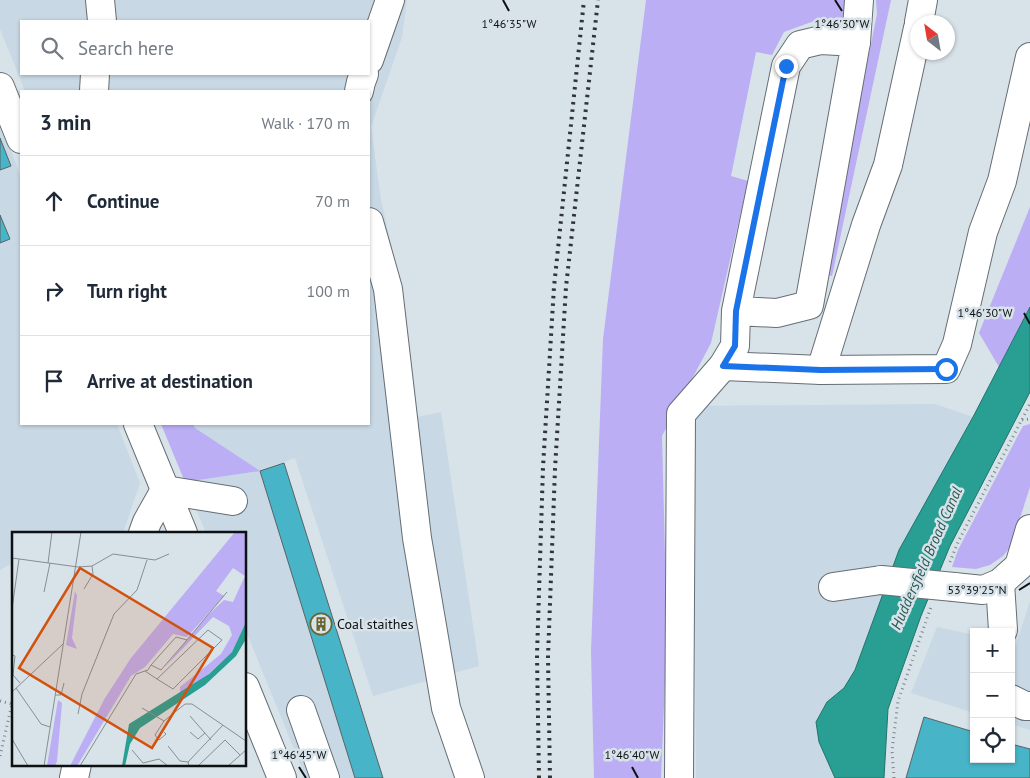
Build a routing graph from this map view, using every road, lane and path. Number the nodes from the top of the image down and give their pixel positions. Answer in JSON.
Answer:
{"nodes":[{"id":1,"x":100,"y":0,"type":"edge"},
{"id":2,"x":390,"y":0,"type":"edge"},
{"id":3,"x":859,"y":0,"type":"edge"},
{"id":4,"x":923,"y":0,"type":"edge"},
{"id":5,"x":920,"y":15,"type":"edge"},
{"id":6,"x":102,"y":20,"type":"edge"},
{"id":7,"x":856,"y":42,"type":"junction"},
{"id":8,"x":370,"y":57,"type":"edge"},
{"id":9,"x":1030,"y":57,"type":"edge"},
{"id":10,"x":911,"y":60,"type":"edge"},
{"id":11,"x":95,"y":75,"type":"edge"},
{"id":12,"x":364,"y":75,"type":"edge"},
{"id":13,"x":0,"y":87,"type":"edge"},
{"id":14,"x":94,"y":90,"type":"edge"},
{"id":15,"x":359,"y":90,"type":"edge"},
{"id":16,"x":20,"y":137,"type":"edge"},
{"id":17,"x":370,"y":226,"type":"edge"},
{"id":18,"x":736,"y":311,"type":"junction"},
{"id":19,"x":723,"y":366,"type":"junction"},
{"id":20,"x":821,"y":370,"type":"junction"},
{"id":21,"x":1021,"y":420,"type":"dead end"},
{"id":22,"x":1030,"y":420,"type":"edge"},
{"id":23,"x":138,"y":425,"type":"edge"},
{"id":24,"x":165,"y":490,"type":"junction"},
{"id":25,"x":233,"y":501,"type":"dead end"},
{"id":26,"x":1030,"y":529,"type":"edge"},
{"id":27,"x":143,"y":532,"type":"edge"},
{"id":28,"x":183,"y":532,"type":"edge"},
{"id":29,"x":1000,"y":583,"type":"junction"},
{"id":30,"x":833,"y":587,"type":"dead end"},
{"id":31,"x":1003,"y":628,"type":"edge"},
{"id":32,"x":246,"y":689,"type":"edge"},
{"id":33,"x":1015,"y":701,"type":"edge"},
{"id":34,"x":0,"y":702,"type":"edge"},
{"id":35,"x":12,"y":704,"type":"joint"},
{"id":36,"x":1030,"y":706,"type":"edge"},
{"id":37,"x":301,"y":710,"type":"dead end"},
{"id":38,"x":0,"y":756,"type":"edge"},
{"id":39,"x":282,"y":778,"type":"edge"},
{"id":40,"x":325,"y":778,"type":"edge"},
{"id":41,"x":470,"y":778,"type":"edge"},
{"id":42,"x":679,"y":778,"type":"edge"}],
"edges":[{"from":1,"to":6,"type":"street"},
{"from":2,"to":8,"type":"street"},
{"from":3,"to":7,"type":"street"},
{"from":4,"to":5,"type":"street"},
{"from":7,"to":18,"type":"street"},
{"from":7,"to":18,"type":"street"},
{"from":9,"to":20,"type":"street"},
{"from":10,"to":20,"type":"street"},
{"from":11,"to":14,"type":"street"},
{"from":12,"to":15,"type":"street"},
{"from":13,"to":16,"type":"street"},
{"from":17,"to":41,"type":"street"},
{"from":18,"to":19,"type":"street"},
{"from":19,"to":20,"type":"street"},
{"from":19,"to":42,"type":"street"},
{"from":21,"to":22,"type":"path"},
{"from":23,"to":24,"type":"street"},
{"from":24,"to":25,"type":"street"},
{"from":24,"to":27,"type":"street"},
{"from":24,"to":28,"type":"street"},
{"from":26,"to":29,"type":"street"},
{"from":29,"to":30,"type":"street","bridge":true},
{"from":29,"to":31,"type":"street"},
{"from":32,"to":39,"type":"street"},
{"from":33,"to":36,"type":"street"},
{"from":34,"to":35,"type":"path"},
{"from":35,"to":38,"type":"path"},
{"from":37,"to":40,"type":"street"}]}
